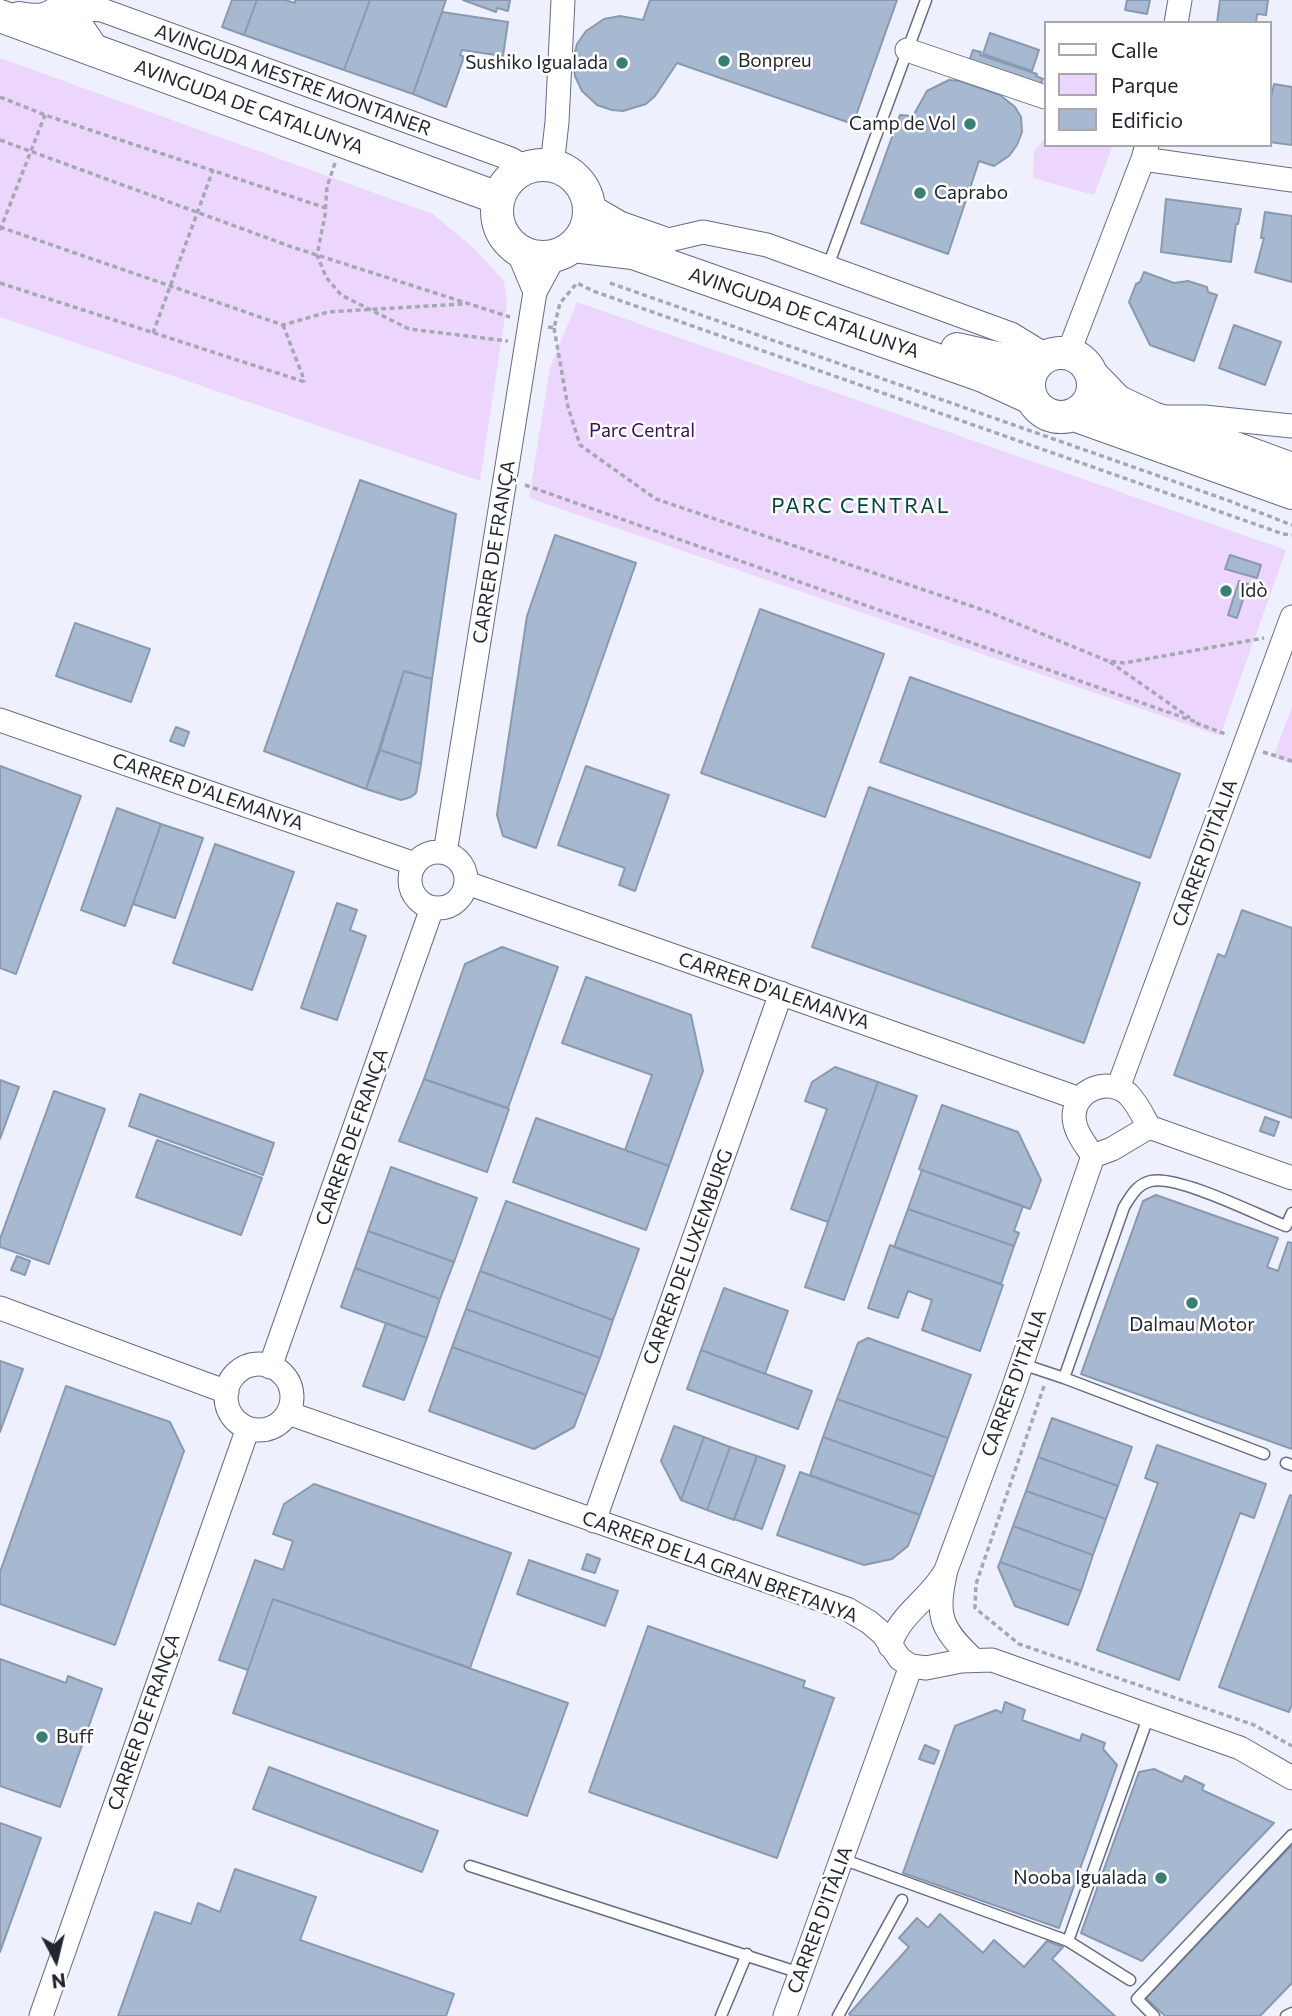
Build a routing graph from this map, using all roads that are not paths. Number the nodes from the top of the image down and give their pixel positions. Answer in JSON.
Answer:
{"nodes":[{"id":1,"x":563,"y":0,"type":"edge"},
{"id":2,"x":926,"y":0,"type":"edge"},
{"id":3,"x":1180,"y":0,"type":"edge"},
{"id":4,"x":62,"y":4,"type":"edge"},
{"id":5,"x":0,"y":16,"type":"edge"},
{"id":6,"x":1176,"y":21,"type":"edge"},
{"id":7,"x":92,"y":49,"type":"junction"},
{"id":8,"x":907,"y":50,"type":"junction"},
{"id":9,"x":1044,"y":97,"type":"edge"},
{"id":10,"x":1145,"y":152,"type":"edge"},
{"id":11,"x":539,"y":167,"type":"junction"},
{"id":12,"x":1292,"y":180,"type":"edge"},
{"id":13,"x":498,"y":198,"type":"junction"},
{"id":14,"x":589,"y":210,"type":"junction"},
{"id":15,"x":660,"y":242,"type":"junction"},
{"id":16,"x":517,"y":249,"type":"junction"},
{"id":17,"x":564,"y":251,"type":"junction"},
{"id":18,"x":828,"y":266,"type":"junction"},
{"id":19,"x":535,"y":292,"type":"junction"},
{"id":20,"x":1051,"y":357,"type":"junction"},
{"id":21,"x":1092,"y":375,"type":"junction"},
{"id":22,"x":1031,"y":398,"type":"junction"},
{"id":23,"x":1074,"y":415,"type":"junction"},
{"id":24,"x":1153,"y":418,"type":"junction"},
{"id":25,"x":1292,"y":426,"type":"edge"},
{"id":26,"x":1292,"y":469,"type":"edge"},
{"id":27,"x":1292,"y":493,"type":"edge"},
{"id":28,"x":1289,"y":626,"type":"edge"},
{"id":29,"x":0,"y":720,"type":"edge"},
{"id":30,"x":445,"y":853,"type":"junction"},
{"id":31,"x":415,"y":864,"type":"junction"},
{"id":32,"x":467,"y":883,"type":"junction"},
{"id":33,"x":432,"y":908,"type":"junction"},
{"id":34,"x":781,"y":993,"type":"junction"},
{"id":35,"x":1118,"y":1088,"type":"junction"},
{"id":36,"x":1080,"y":1099,"type":"junction"},
{"id":37,"x":1149,"y":1127,"type":"junction"},
{"id":38,"x":1093,"y":1156,"type":"junction"},
{"id":39,"x":1292,"y":1178,"type":"edge"},
{"id":40,"x":1292,"y":1213,"type":"edge"},
{"id":41,"x":0,"y":1308,"type":"edge"},
{"id":42,"x":1022,"y":1364,"type":"junction"},
{"id":43,"x":270,"y":1367,"type":"junction"},
{"id":44,"x":1064,"y":1378,"type":"junction"},
{"id":45,"x":227,"y":1392,"type":"junction"},
{"id":46,"x":288,"y":1413,"type":"junction"},
{"id":47,"x":248,"y":1428,"type":"junction"},
{"id":48,"x":1264,"y":1454,"type":"dead end"},
{"id":49,"x":594,"y":1521,"type":"junction"},
{"id":50,"x":946,"y":1570,"type":"junction"},
{"id":51,"x":890,"y":1646,"type":"junction"},
{"id":52,"x":973,"y":1660,"type":"junction"},
{"id":53,"x":911,"y":1667,"type":"junction"},
{"id":54,"x":1149,"y":1715,"type":"junction"},
{"id":55,"x":1292,"y":1778,"type":"edge"},
{"id":56,"x":1292,"y":1835,"type":"edge"},
{"id":57,"x":842,"y":1859,"type":"junction"},
{"id":58,"x":470,"y":1866,"type":"dead end"},
{"id":59,"x":902,"y":1900,"type":"dead end"},
{"id":60,"x":1068,"y":1941,"type":"junction"},
{"id":61,"x":747,"y":1954,"type":"junction"},
{"id":62,"x":800,"y":1973,"type":"junction"},
{"id":63,"x":1130,"y":1980,"type":"dead end"},
{"id":64,"x":790,"y":2011,"type":"edge"},
{"id":65,"x":1292,"y":2013,"type":"edge"},
{"id":66,"x":41,"y":2016,"type":"edge"},
{"id":67,"x":721,"y":2016,"type":"edge"},
{"id":68,"x":838,"y":2016,"type":"edge"},
{"id":69,"x":1154,"y":2016,"type":"edge"},
{"id":70,"x":1286,"y":2016,"type":"edge"}],
"edges":[{"from":1,"to":11,"type":"street"},
{"from":2,"to":8,"type":"lane"},
{"from":3,"to":6,"type":"street"},
{"from":4,"to":5,"type":"street"},
{"from":4,"to":7,"type":"street"},
{"from":4,"to":11,"type":"street","name":"AVINGUDA MESTRE MONTANER"},
{"from":5,"to":7,"type":"street","name":"AVINGUDA DE CATALUNYA"},
{"from":7,"to":13,"type":"street","name":"AVINGUDA DE CATALUNYA"},
{"from":8,"to":9,"type":"street"},
{"from":8,"to":18,"type":"lane"},
{"from":10,"to":12,"type":"street"},
{"from":10,"to":20,"type":"street"},
{"from":11,"to":13,"type":"street"},
{"from":11,"to":14,"type":"street"},
{"from":13,"to":16,"type":"street"},
{"from":14,"to":15,"type":"street","name":"AVINGUDA DE CATALUNYA"},
{"from":14,"to":17,"type":"street"},
{"from":15,"to":18,"type":"street"},
{"from":15,"to":20,"type":"street","name":"AVINGUDA DE CATALUNYA"},
{"from":16,"to":17,"type":"street"},
{"from":16,"to":19,"type":"street"},
{"from":17,"to":19,"type":"street","name":"CARRER DE FRANÇA"},
{"from":17,"to":22,"type":"street","name":"AVINGUDA DE CATALUNYA"},
{"from":18,"to":20,"type":"street"},
{"from":19,"to":30,"type":"street","name":"CARRER DE FRANÇA"},
{"from":20,"to":21,"type":"street"},
{"from":20,"to":22,"type":"street"},
{"from":21,"to":23,"type":"street"},
{"from":21,"to":24,"type":"street"},
{"from":22,"to":23,"type":"street"},
{"from":23,"to":27,"type":"street"},
{"from":24,"to":25,"type":"street"},
{"from":24,"to":26,"type":"street"},
{"from":28,"to":35,"type":"street","name":"CARRER D'ITÀLIA"},
{"from":29,"to":31,"type":"street","name":"CARRER D'ALEMANYA"},
{"from":30,"to":31,"type":"street"},
{"from":30,"to":32,"type":"street"},
{"from":31,"to":33,"type":"street"},
{"from":32,"to":33,"type":"street"},
{"from":32,"to":34,"type":"street","name":"CARRER D'ALEMANYA"},
{"from":33,"to":43,"type":"street","name":"CARRER DE FRANÇA"},
{"from":34,"to":36,"type":"street","name":"CARRER D'ALEMANYA"},
{"from":34,"to":49,"type":"street","name":"CARRER DE LUXEMBURG"},
{"from":35,"to":36,"type":"street"},
{"from":35,"to":37,"type":"street"},
{"from":36,"to":38,"type":"street"},
{"from":37,"to":38,"type":"street"},
{"from":37,"to":39,"type":"street"},
{"from":38,"to":42,"type":"street","name":"CARRER D'ITÀLIA"},
{"from":40,"to":44,"type":"lane"},
{"from":41,"to":45,"type":"street"},
{"from":42,"to":44,"type":"lane"},
{"from":42,"to":50,"type":"street","name":"CARRER D'ITÀLIA"},
{"from":43,"to":45,"type":"street"},
{"from":43,"to":46,"type":"street"},
{"from":44,"to":48,"type":"lane"},
{"from":45,"to":47,"type":"street"},
{"from":46,"to":47,"type":"street"},
{"from":46,"to":49,"type":"street","name":"CARRER DE LA GRAN BRETANYA"},
{"from":47,"to":66,"type":"street","name":"CARRER DE FRANÇA"},
{"from":49,"to":51,"type":"street","name":"CARRER DE LA GRAN BRETANYA"},
{"from":50,"to":51,"type":"street","name":"CARRER D'ITÀLIA"},
{"from":50,"to":52,"type":"street","name":"CARRER D'ITÀLIA"},
{"from":51,"to":53,"type":"street","name":"CARRER DE LA GRAN BRETANYA"},
{"from":52,"to":53,"type":"street"},
{"from":52,"to":54,"type":"street"},
{"from":53,"to":57,"type":"street","name":"CARRER D'ITÀLIA"},
{"from":54,"to":55,"type":"street"},
{"from":54,"to":60,"type":"lane"},
{"from":56,"to":69,"type":"lane"},
{"from":57,"to":60,"type":"lane"},
{"from":57,"to":62,"type":"street","name":"CARRER D'ITÀLIA"},
{"from":58,"to":61,"type":"lane"},
{"from":59,"to":68,"type":"lane"},
{"from":60,"to":63,"type":"lane"},
{"from":61,"to":62,"type":"lane"},
{"from":61,"to":67,"type":"lane"},
{"from":62,"to":64,"type":"street","name":"CARRER D'ITÀLIA"},
{"from":65,"to":70,"type":"lane"}]}
